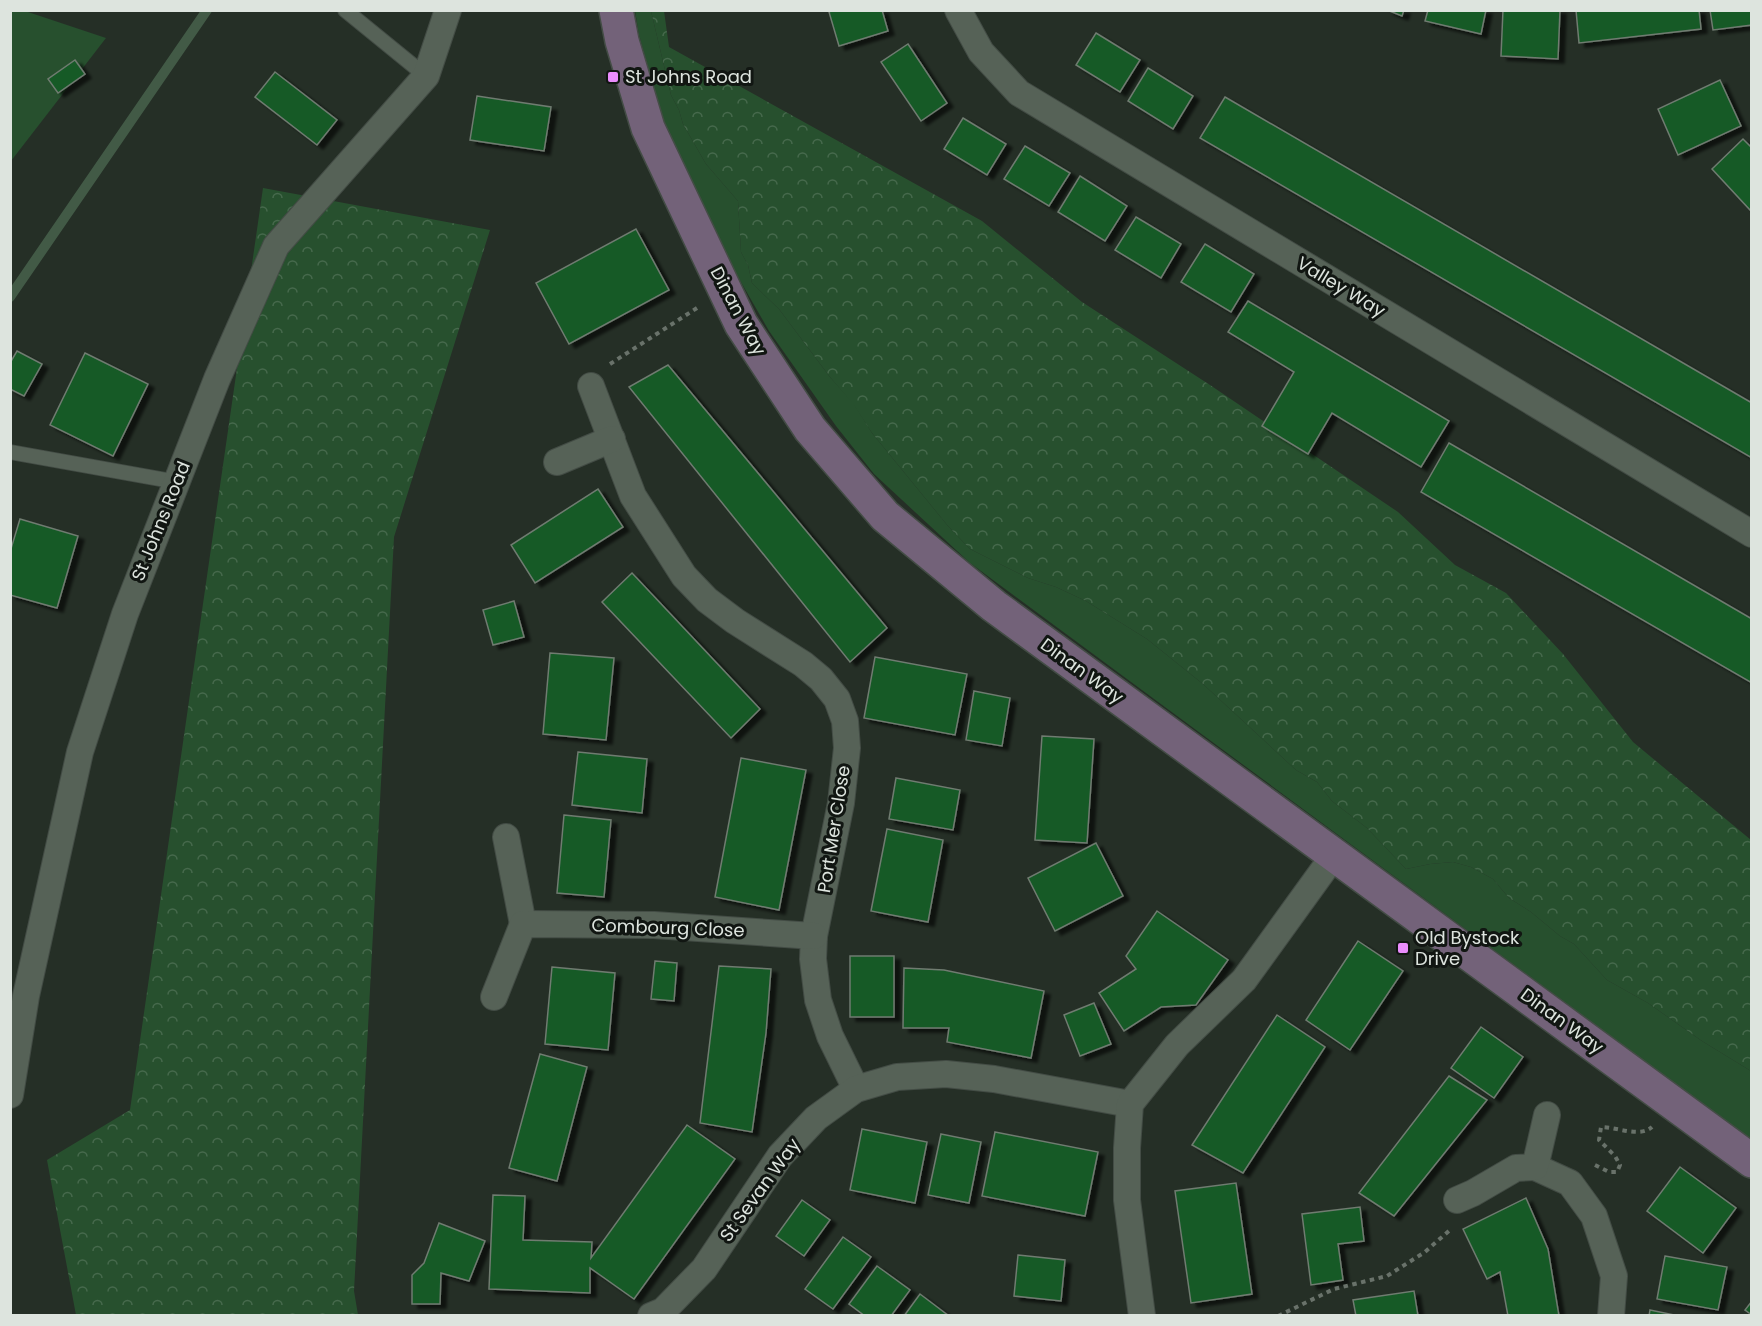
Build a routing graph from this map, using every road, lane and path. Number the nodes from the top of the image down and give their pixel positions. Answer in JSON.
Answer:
{"nodes":[{"id":1,"x":345,"y":10,"type":"edge"},
{"id":2,"x":448,"y":10,"type":"edge"},
{"id":3,"x":616,"y":10,"type":"edge"},
{"id":4,"x":958,"y":10,"type":"edge"},
{"id":5,"x":426,"y":76,"type":"junction"},
{"id":6,"x":700,"y":306,"type":"dead end"},
{"id":7,"x":593,"y":392,"type":"joint"},
{"id":8,"x":612,"y":438,"type":"junction"},
{"id":9,"x":10,"y":452,"type":"edge"},
{"id":10,"x":557,"y":462,"type":"dead end"},
{"id":11,"x":177,"y":482,"type":"junction"},
{"id":12,"x":1752,"y":534,"type":"edge"},
{"id":13,"x":506,"y":837,"type":"dead end"},
{"id":14,"x":1335,"y":854,"type":"junction"},
{"id":15,"x":523,"y":924,"type":"junction"},
{"id":16,"x":814,"y":936,"type":"junction"},
{"id":17,"x":494,"y":997,"type":"dead end"},
{"id":18,"x":856,"y":1089,"type":"junction"},
{"id":19,"x":10,"y":1095,"type":"edge"},
{"id":20,"x":1130,"y":1104,"type":"junction"},
{"id":21,"x":1547,"y":1115,"type":"dead end"},
{"id":22,"x":1655,"y":1125,"type":"dead end"},
{"id":23,"x":1752,"y":1161,"type":"edge"},
{"id":24,"x":1544,"y":1171,"type":"junction"},
{"id":25,"x":1465,"y":1197,"type":"joint"},
{"id":26,"x":651,"y":1316,"type":"edge"},
{"id":27,"x":1142,"y":1316,"type":"edge"},
{"id":28,"x":1278,"y":1316,"type":"edge"},
{"id":29,"x":1611,"y":1316,"type":"edge"}],
"edges":[{"from":1,"to":5,"type":"lane"},
{"from":2,"to":5,"type":"street","name":"St Johns Road"},
{"from":3,"to":14,"type":"street","name":"Dinan Way"},
{"from":4,"to":12,"type":"street","name":"Valley Way"},
{"from":5,"to":11,"type":"street","name":"St Johns Road"},
{"from":6,"to":7,"type":"path"},
{"from":7,"to":8,"type":"street","name":"Port Mer Close"},
{"from":8,"to":10,"type":"street"},
{"from":8,"to":16,"type":"street","name":"Port Mer Close"},
{"from":9,"to":11,"type":"lane"},
{"from":11,"to":19,"type":"street","name":"St Johns Road"},
{"from":13,"to":15,"type":"street"},
{"from":14,"to":20,"type":"street"},
{"from":14,"to":23,"type":"street","name":"Dinan Way"},
{"from":15,"to":16,"type":"street","name":"Combourg Close"},
{"from":15,"to":17,"type":"street"},
{"from":16,"to":18,"type":"street","name":"Port Mer Close"},
{"from":18,"to":20,"type":"street","name":"St Sevan Way"},
{"from":18,"to":26,"type":"street","name":"St Sevan Way"},
{"from":20,"to":27,"type":"street"},
{"from":21,"to":24,"type":"street"},
{"from":22,"to":24,"type":"path"},
{"from":24,"to":25,"type":"street"},
{"from":24,"to":29,"type":"street"},
{"from":25,"to":28,"type":"path"}]}
